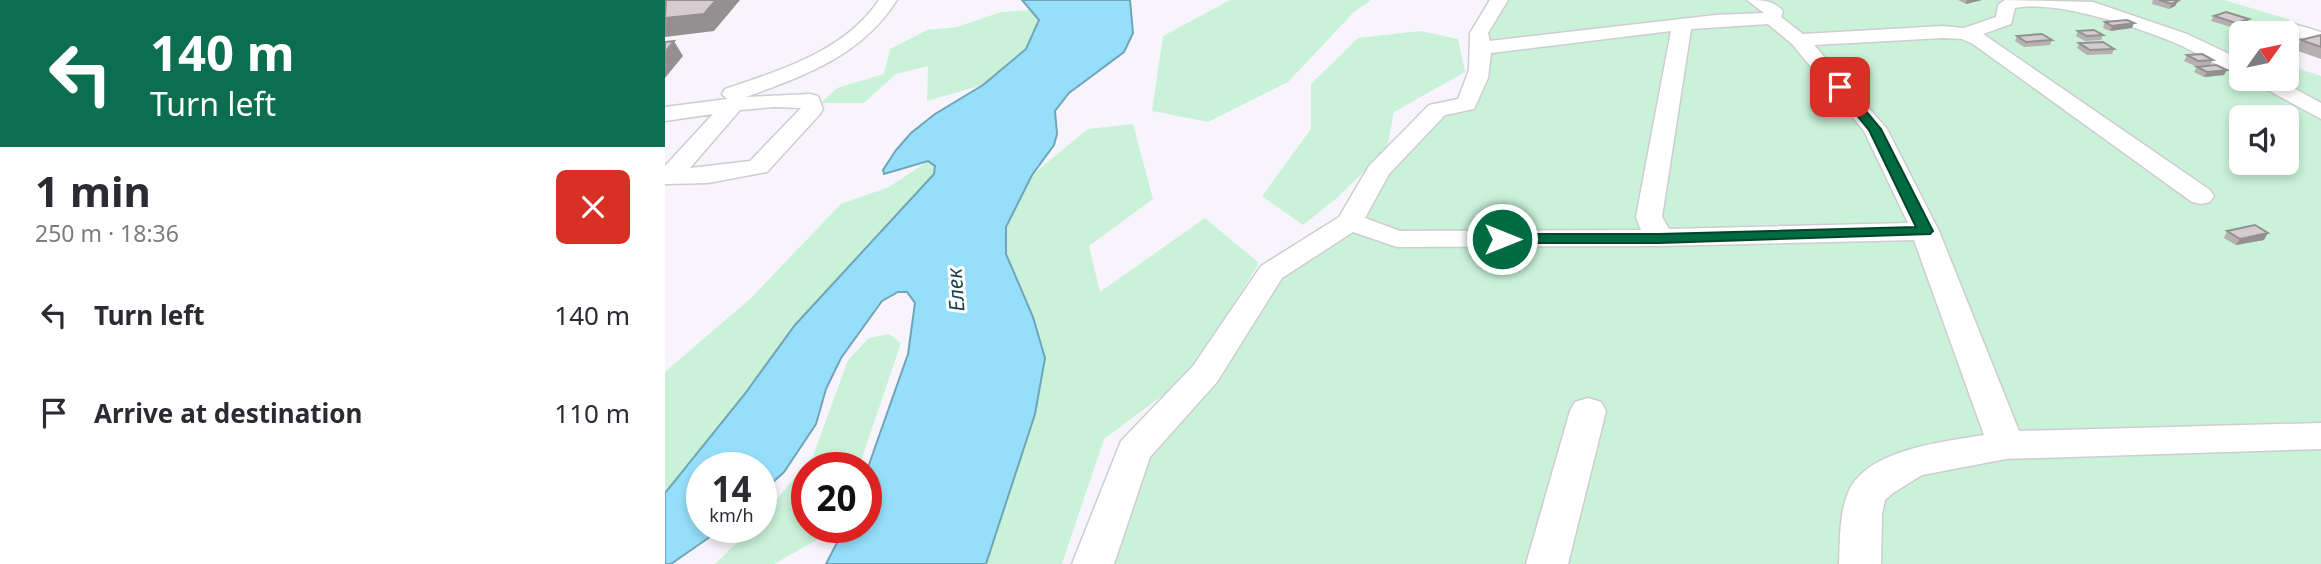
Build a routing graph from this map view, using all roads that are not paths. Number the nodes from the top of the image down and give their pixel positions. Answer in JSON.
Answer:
{"nodes":[{"id":1,"x":888,"y":0,"type":"edge"},
{"id":2,"x":1499,"y":0,"type":"edge"},
{"id":3,"x":2027,"y":0,"type":"edge"},
{"id":4,"x":1764,"y":9,"type":"edge"},
{"id":5,"x":1682,"y":24,"type":"junction"},
{"id":6,"x":2299,"y":31,"type":"edge"},
{"id":7,"x":1966,"y":34,"type":"junction"},
{"id":8,"x":2321,"y":38,"type":"edge"},
{"id":9,"x":1799,"y":40,"type":"junction"},
{"id":10,"x":1481,"y":48,"type":"junction"},
{"id":11,"x":2229,"y":62,"type":"edge"},
{"id":12,"x":2283,"y":91,"type":"edge"},
{"id":13,"x":732,"y":106,"type":"junction"},
{"id":14,"x":2321,"y":112,"type":"edge"},
{"id":15,"x":668,"y":114,"type":"edge"},
{"id":16,"x":2201,"y":195,"type":"dead end"},
{"id":17,"x":1350,"y":222,"type":"junction"},
{"id":18,"x":1925,"y":231,"type":"junction"},
{"id":19,"x":1659,"y":238,"type":"junction"},
{"id":20,"x":1588,"y":411,"type":"dead end"},
{"id":21,"x":2321,"y":436,"type":"edge"},
{"id":22,"x":2006,"y":445,"type":"junction"},
{"id":23,"x":1093,"y":564,"type":"edge"},
{"id":24,"x":1547,"y":564,"type":"edge"},
{"id":25,"x":1860,"y":564,"type":"edge"}],
"edges":[{"from":1,"to":15,"type":"lane"},
{"from":2,"to":10,"type":"lane"},
{"from":3,"to":7,"type":"lane"},
{"from":3,"to":11,"type":"lane"},
{"from":4,"to":5,"type":"lane"},
{"from":4,"to":9,"type":"lane"},
{"from":5,"to":10,"type":"lane"},
{"from":5,"to":19,"type":"lane"},
{"from":6,"to":8,"type":"lane"},
{"from":7,"to":9,"type":"lane"},
{"from":7,"to":16,"type":"lane"},
{"from":9,"to":18,"type":"lane"},
{"from":10,"to":17,"type":"lane"},
{"from":12,"to":14,"type":"lane"},
{"from":13,"to":13,"type":"lane"},
{"from":13,"to":15,"type":"lane"},
{"from":17,"to":19,"type":"lane"},
{"from":17,"to":23,"type":"lane"},
{"from":18,"to":19,"type":"lane"},
{"from":18,"to":22,"type":"lane"},
{"from":20,"to":24,"type":"lane"},
{"from":21,"to":22,"type":"lane"},
{"from":22,"to":25,"type":"lane"}]}
